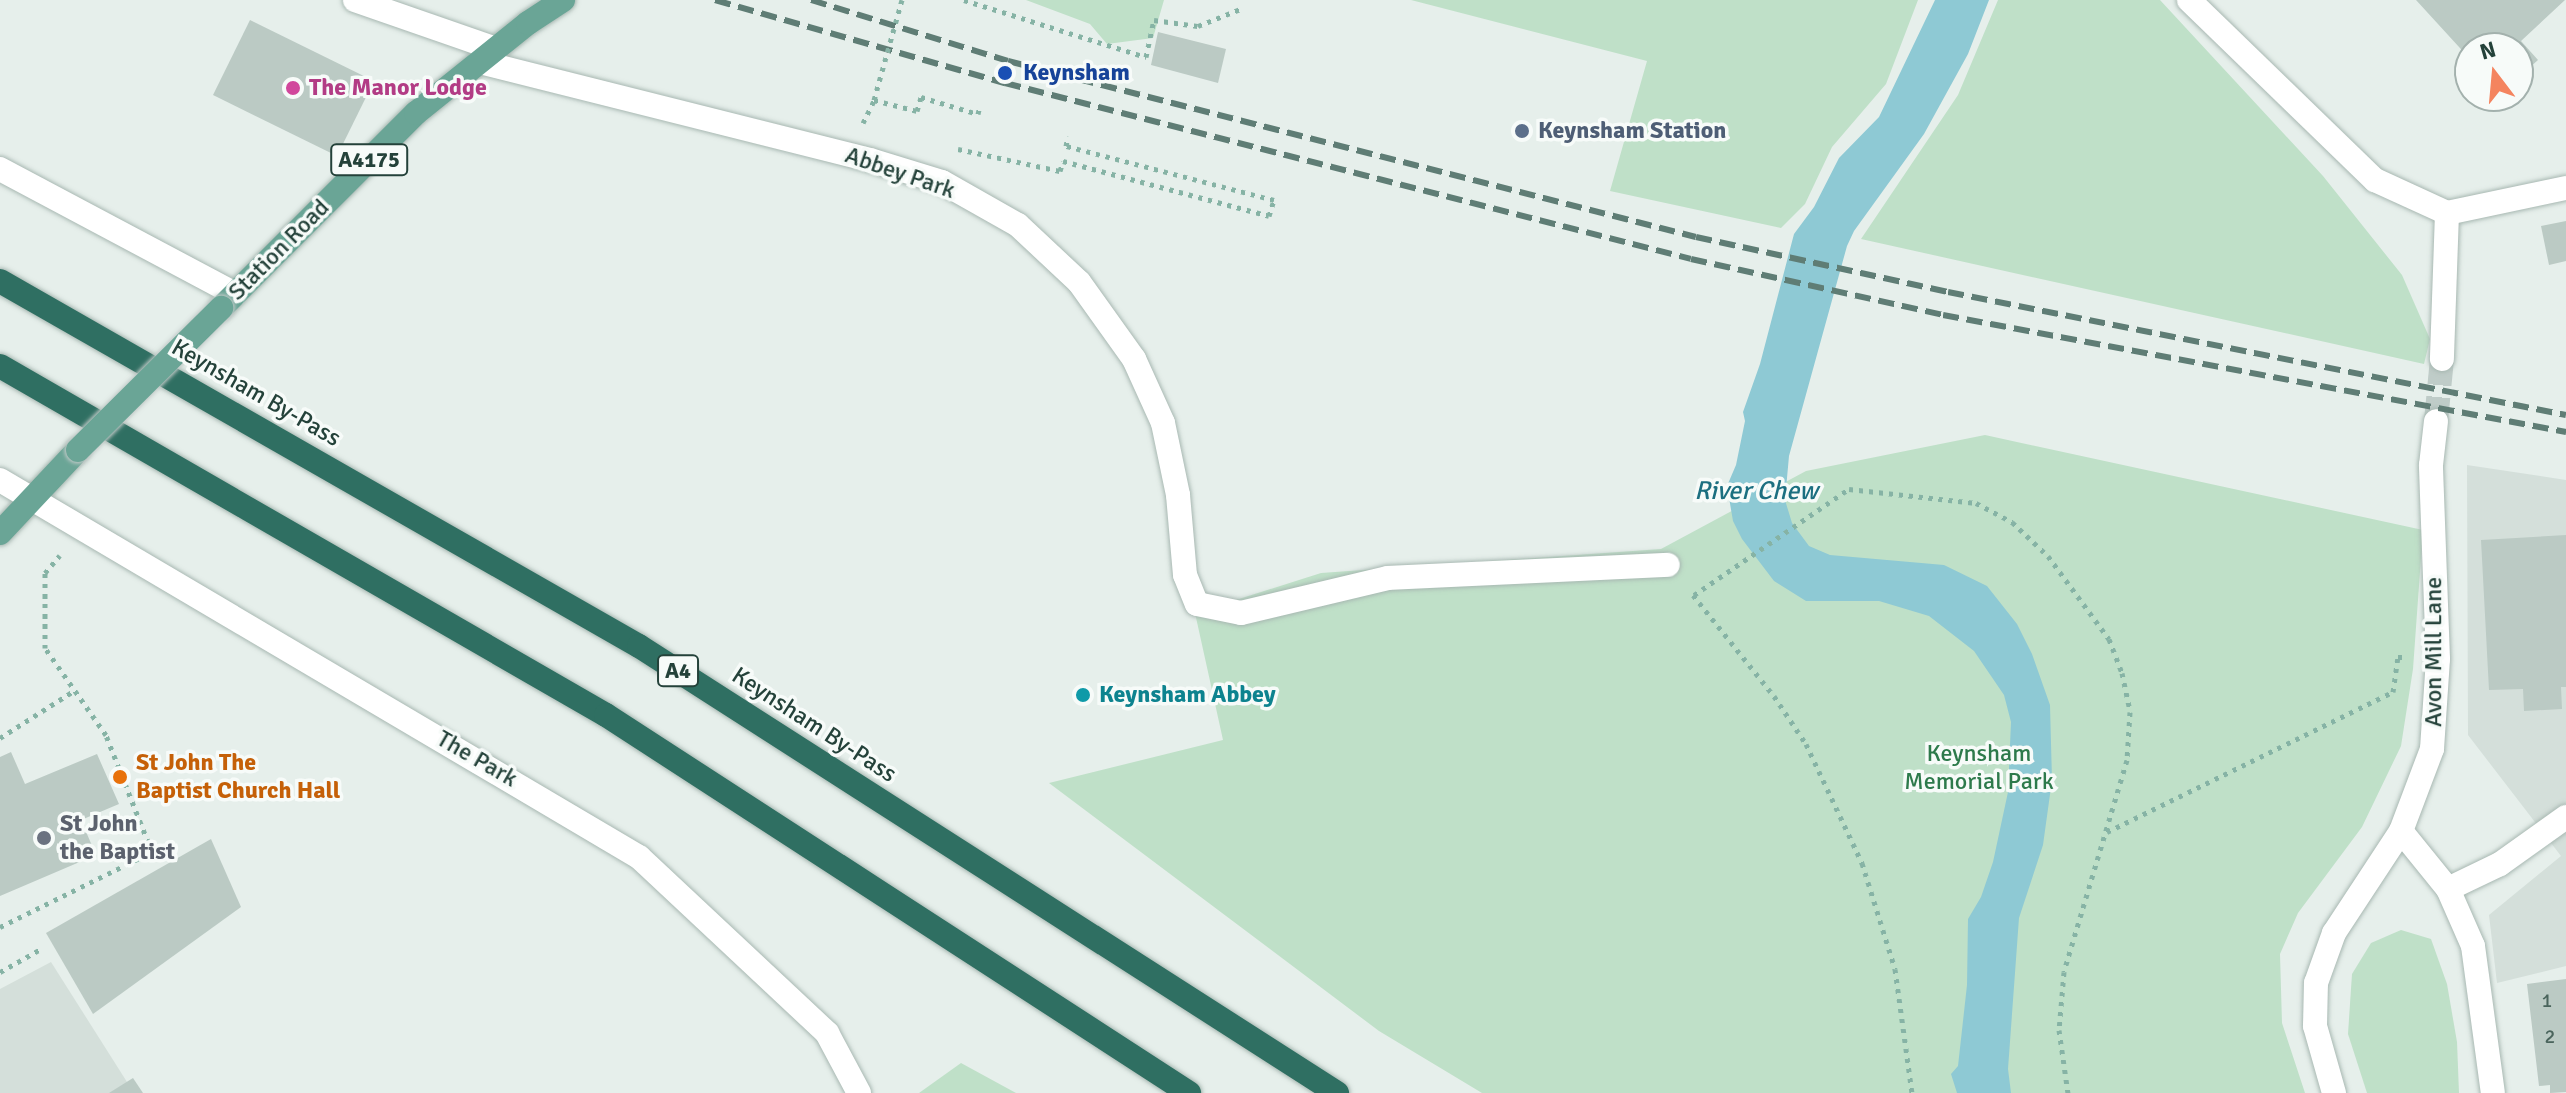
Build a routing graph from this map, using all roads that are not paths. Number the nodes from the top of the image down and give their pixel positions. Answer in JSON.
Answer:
{"nodes":[{"id":1,"x":355,"y":0,"type":"edge"},
{"id":2,"x":563,"y":0,"type":"edge"},
{"id":3,"x":2189,"y":0,"type":"edge"},
{"id":4,"x":488,"y":56,"type":"junction"},
{"id":5,"x":0,"y":169,"type":"edge"},
{"id":6,"x":2566,"y":188,"type":"edge"},
{"id":7,"x":2447,"y":213,"type":"junction"},
{"id":8,"x":0,"y":281,"type":"edge"},
{"id":9,"x":228,"y":301,"type":"junction"},
{"id":10,"x":2442,"y":359,"type":"tunnel mouth"},
{"id":11,"x":0,"y":366,"type":"edge"},
{"id":12,"x":2436,"y":421,"type":"tunnel mouth"},
{"id":13,"x":0,"y":480,"type":"edge"},
{"id":14,"x":32,"y":501,"type":"junction"},
{"id":15,"x":0,"y":533,"type":"edge"},
{"id":16,"x":1668,"y":565,"type":"dead end"},
{"id":17,"x":2566,"y":817,"type":"edge"},
{"id":18,"x":2401,"y":831,"type":"junction"},
{"id":19,"x":2448,"y":889,"type":"junction"},
{"id":20,"x":859,"y":1093,"type":"edge"},
{"id":21,"x":1189,"y":1093,"type":"edge"},
{"id":22,"x":1337,"y":1093,"type":"edge"},
{"id":23,"x":2334,"y":1093,"type":"edge"},
{"id":24,"x":2493,"y":1093,"type":"edge"}],
"edges":[{"from":1,"to":4,"type":"street","name":"Abbey Park"},
{"from":2,"to":4,"type":"main road","name":"Station Road","number":"A4175"},
{"from":3,"to":7,"type":"street"},
{"from":4,"to":9,"type":"main road","name":"Station Road","number":"A4175"},
{"from":4,"to":16,"type":"street","name":"Abbey Park"},
{"from":5,"to":9,"type":"street"},
{"from":6,"to":7,"type":"street"},
{"from":7,"to":10,"type":"street"},
{"from":8,"to":22,"type":"highway","name":"Keynsham By-Pass","number":"A4"},
{"from":9,"to":14,"type":"main road","name":"Station Road","number":"A4175","bridge":true},
{"from":11,"to":21,"type":"highway"},
{"from":12,"to":18,"type":"street","name":"Avon Mill Lane"},
{"from":13,"to":14,"type":"street","name":"The Park"},
{"from":14,"to":15,"type":"main road","number":"A4175"},
{"from":14,"to":20,"type":"street","name":"The Park"},
{"from":17,"to":19,"type":"street"},
{"from":18,"to":19,"type":"street"},
{"from":18,"to":23,"type":"street","name":"Avon Mill Lane"},
{"from":19,"to":24,"type":"street"}]}
